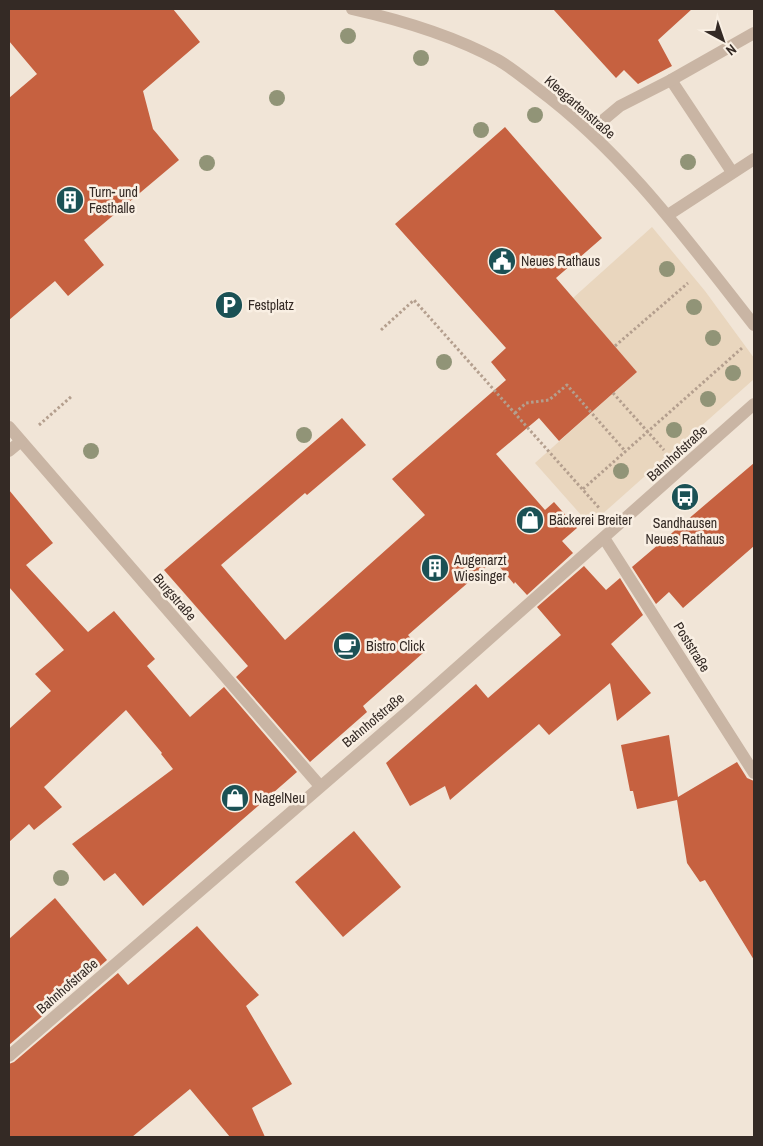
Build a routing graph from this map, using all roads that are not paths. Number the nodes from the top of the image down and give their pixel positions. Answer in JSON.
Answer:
{"nodes":[{"id":1,"x":352,"y":9,"type":"edge"},
{"id":2,"x":754,"y":33,"type":"edge"},
{"id":3,"x":671,"y":80,"type":"junction"},
{"id":4,"x":590,"y":131,"type":"junction"},
{"id":5,"x":754,"y":159,"type":"edge"},
{"id":6,"x":732,"y":172,"type":"junction"},
{"id":7,"x":668,"y":215,"type":"junction"},
{"id":8,"x":754,"y":325,"type":"edge"},
{"id":9,"x":754,"y":404,"type":"edge"},
{"id":10,"x":9,"y":427,"type":"edge"},
{"id":11,"x":21,"y":441,"type":"junction"},
{"id":12,"x":9,"y":451,"type":"edge"},
{"id":13,"x":604,"y":538,"type":"junction"},
{"id":14,"x":754,"y":773,"type":"edge"},
{"id":15,"x":320,"y":786,"type":"junction"},
{"id":16,"x":9,"y":1056,"type":"edge"}],
"edges":[{"from":1,"to":4,"type":"street","name":"Kleegartenstraße"},
{"from":2,"to":3,"type":"street"},
{"from":3,"to":4,"type":"street"},
{"from":3,"to":6,"type":"street"},
{"from":4,"to":7,"type":"street","name":"Kleegartenstraße"},
{"from":5,"to":6,"type":"street"},
{"from":6,"to":7,"type":"street"},
{"from":7,"to":8,"type":"street","name":"Kleegartenstraße"},
{"from":9,"to":13,"type":"street","name":"Bahnhofstraße"},
{"from":10,"to":11,"type":"street","name":"Burgstraße"},
{"from":11,"to":12,"type":"street"},
{"from":11,"to":15,"type":"street","name":"Burgstraße"},
{"from":13,"to":14,"type":"street","name":"Poststraße"},
{"from":13,"to":15,"type":"street","name":"Bahnhofstraße"},
{"from":15,"to":16,"type":"street","name":"Bahnhofstraße"}]}
